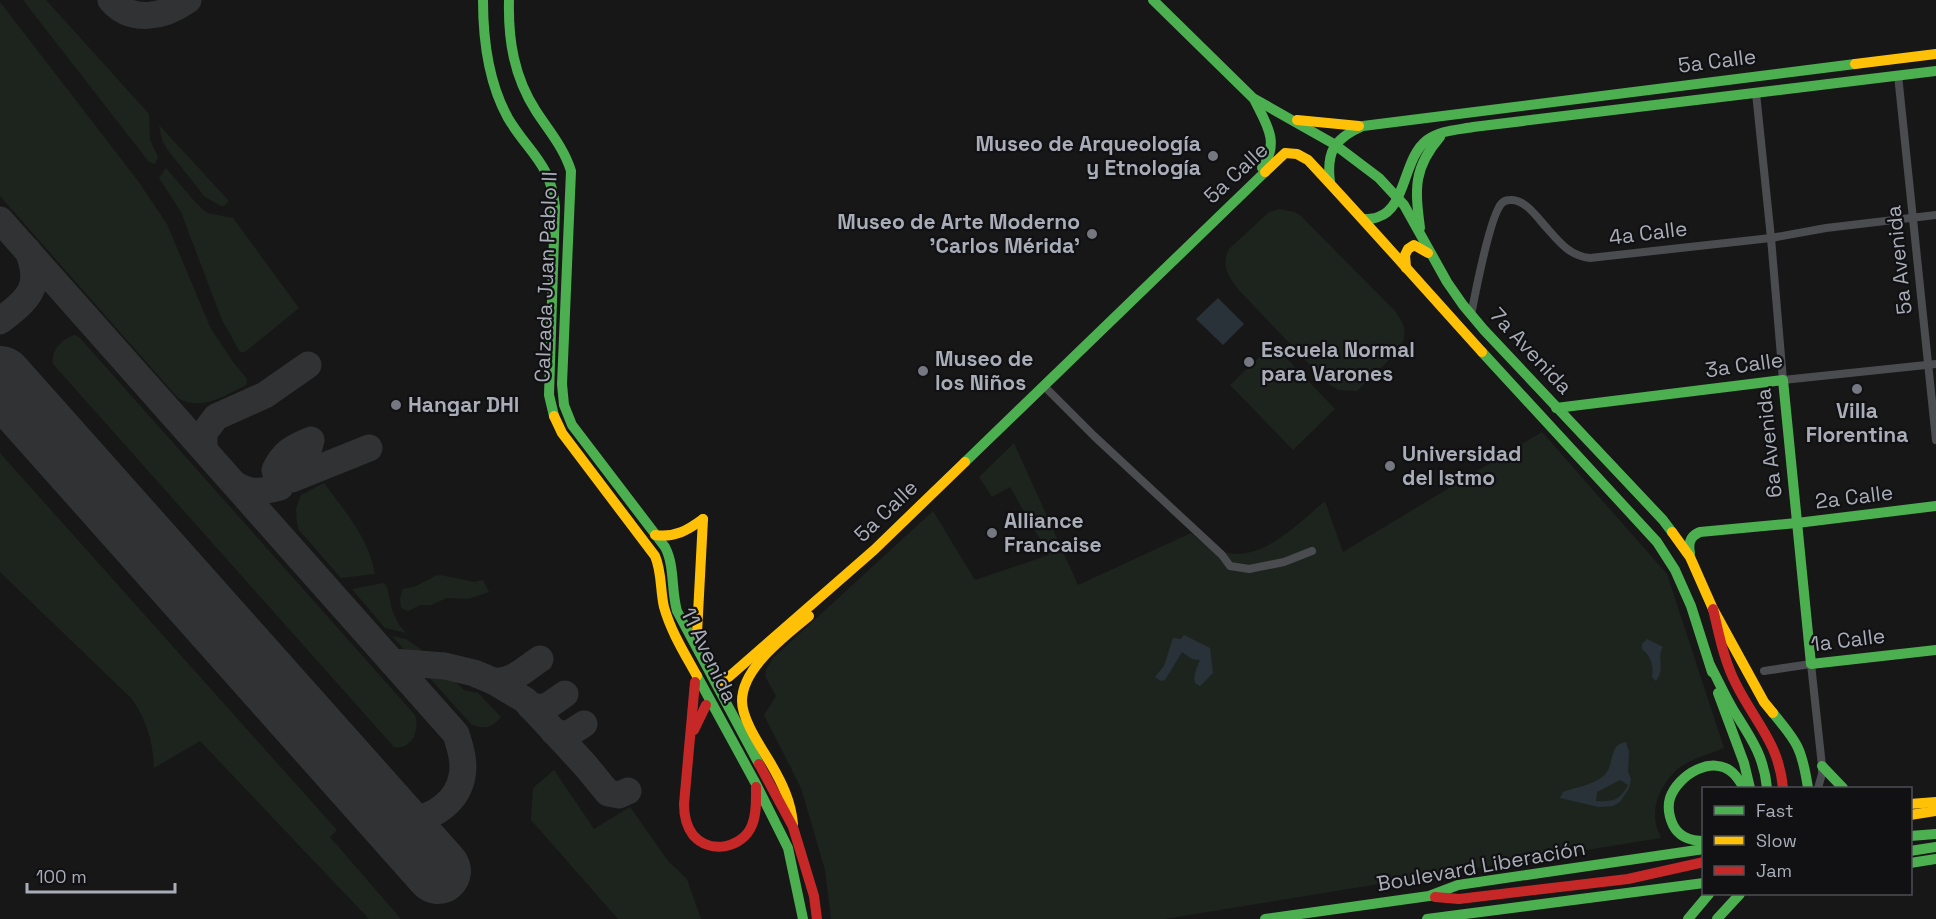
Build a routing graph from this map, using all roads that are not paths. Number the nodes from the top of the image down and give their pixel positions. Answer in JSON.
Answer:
{"nodes":[{"id":1,"x":483,"y":0,"type":"edge"},
{"id":2,"x":509,"y":0,"type":"edge"},
{"id":3,"x":1153,"y":0,"type":"edge"},
{"id":4,"x":1936,"y":54,"type":"edge"},
{"id":5,"x":1936,"y":71,"type":"edge"},
{"id":6,"x":1898,"y":75,"type":"junction"},
{"id":7,"x":1756,"y":93,"type":"junction"},
{"id":8,"x":1253,"y":98,"type":"junction"},
{"id":9,"x":1287,"y":118,"type":"junction"},
{"id":10,"x":1363,"y":126,"type":"junction"},
{"id":11,"x":1445,"y":133,"type":"junction"},
{"id":12,"x":1334,"y":144,"type":"junction"},
{"id":13,"x":1330,"y":182,"type":"junction"},
{"id":14,"x":1398,"y":197,"type":"junction"},
{"id":15,"x":1234,"y":200,"type":"junction"},
{"id":16,"x":1936,"y":215,"type":"edge"},
{"id":17,"x":1913,"y":218,"type":"junction"},
{"id":18,"x":1364,"y":219,"type":"junction"},
{"id":19,"x":1421,"y":236,"type":"junction"},
{"id":20,"x":1771,"y":238,"type":"junction"},
{"id":21,"x":1433,"y":257,"type":"junction"},
{"id":22,"x":1406,"y":269,"type":"junction"},
{"id":23,"x":1471,"y":315,"type":"junction"},
{"id":24,"x":1932,"y":364,"type":"edge"},
{"id":25,"x":1782,"y":380,"type":"junction"},
{"id":26,"x":1044,"y":386,"type":"junction"},
{"id":27,"x":1556,"y":408,"type":"junction"},
{"id":28,"x":556,"y":423,"type":"joint"},
{"id":29,"x":572,"y":424,"type":"joint"},
{"id":30,"x":1936,"y":440,"type":"edge"},
{"id":31,"x":1936,"y":507,"type":"edge"},
{"id":32,"x":1797,"y":524,"type":"junction"},
{"id":33,"x":655,"y":535,"type":"junction"},
{"id":34,"x":874,"y":550,"type":"junction"},
{"id":35,"x":1312,"y":551,"type":"dead end"},
{"id":36,"x":1690,"y":557,"type":"junction"},
{"id":37,"x":1713,"y":609,"type":"junction"},
{"id":38,"x":697,"y":633,"type":"dead end"},
{"id":39,"x":1936,"y":650,"type":"edge"},
{"id":40,"x":1811,"y":664,"type":"junction"},
{"id":41,"x":1710,"y":665,"type":"junction"},
{"id":42,"x":1764,"y":671,"type":"dead end"},
{"id":43,"x":694,"y":682,"type":"dead end"},
{"id":44,"x":723,"y":682,"type":"dead end"},
{"id":45,"x":706,"y":705,"type":"dead end"},
{"id":46,"x":690,"y":738,"type":"junction"},
{"id":47,"x":1822,"y":766,"type":"junction"},
{"id":48,"x":756,"y":784,"type":"junction"},
{"id":49,"x":1743,"y":787,"type":"edge"},
{"id":50,"x":1750,"y":787,"type":"edge"},
{"id":51,"x":1767,"y":787,"type":"edge"},
{"id":52,"x":1783,"y":787,"type":"edge"},
{"id":53,"x":1808,"y":787,"type":"edge"},
{"id":54,"x":1819,"y":787,"type":"edge"},
{"id":55,"x":1841,"y":787,"type":"edge"},
{"id":56,"x":1936,"y":802,"type":"edge"},
{"id":57,"x":1912,"y":804,"type":"edge"},
{"id":58,"x":1936,"y":811,"type":"edge"},
{"id":59,"x":1912,"y":815,"type":"edge"},
{"id":60,"x":793,"y":827,"type":"junction"},
{"id":61,"x":1936,"y":834,"type":"edge"},
{"id":62,"x":1912,"y":836,"type":"edge"},
{"id":63,"x":1702,"y":841,"type":"edge"},
{"id":64,"x":1936,"y":847,"type":"edge"},
{"id":65,"x":1702,"y":849,"type":"edge"},
{"id":66,"x":1912,"y":851,"type":"edge"},
{"id":67,"x":1936,"y":859,"type":"edge"},
{"id":68,"x":1702,"y":862,"type":"edge"},
{"id":69,"x":1912,"y":863,"type":"edge"},
{"id":70,"x":1702,"y":883,"type":"edge"},
{"id":71,"x":1707,"y":895,"type":"edge"},
{"id":72,"x":1739,"y":895,"type":"edge"},
{"id":73,"x":1429,"y":896,"type":"junction"},
{"id":74,"x":1454,"y":917,"type":"edge"},
{"id":75,"x":803,"y":919,"type":"edge"},
{"id":76,"x":817,"y":919,"type":"edge"},
{"id":77,"x":1265,"y":919,"type":"edge"},
{"id":78,"x":1428,"y":919,"type":"edge"},
{"id":79,"x":1688,"y":919,"type":"edge"},
{"id":80,"x":1717,"y":919,"type":"edge"}],
"edges":[{"from":1,"to":28,"type":"main road","name":"Calzada Juan Pablo II"},
{"from":2,"to":29,"type":"main road","name":"Calzada Juan Pablo II"},
{"from":3,"to":8,"type":"main road","name":"7a Avenida"},
{"from":4,"to":10,"type":"main road","name":"5a Calle"},
{"from":5,"to":6,"type":"main road","name":"5a Calle"},
{"from":6,"to":7,"type":"main road","name":"5a Calle"},
{"from":6,"to":17,"type":"street","name":"5a Avenida"},
{"from":7,"to":11,"type":"main road","name":"5a Calle"},
{"from":7,"to":20,"type":"street","name":"6a Avenida"},
{"from":8,"to":9,"type":"main road","name":"7a Avenida"},
{"from":8,"to":15,"type":"main road"},
{"from":9,"to":10,"type":"main road"},
{"from":9,"to":12,"type":"main road","name":"7a Avenida"},
{"from":10,"to":12,"type":"main road","name":"5a Calle"},
{"from":11,"to":14,"type":"main road","name":"5a Calle"},
{"from":11,"to":19,"type":"main road"},
{"from":12,"to":13,"type":"main road"},
{"from":12,"to":14,"type":"main road","name":"7a Avenida"},
{"from":13,"to":15,"type":"main road","name":"5a Calle"},
{"from":13,"to":18,"type":"main road","name":"7a Avenida"},
{"from":14,"to":18,"type":"main road","name":"5a Calle"},
{"from":14,"to":19,"type":"main road","name":"7a Avenida"},
{"from":15,"to":26,"type":"main road","name":"5a Calle"},
{"from":16,"to":17,"type":"street","name":"4a Calle"},
{"from":17,"to":20,"type":"street","name":"4a Calle"},
{"from":17,"to":24,"type":"street","name":"5a Avenida"},
{"from":18,"to":22,"type":"main road","name":"7a Avenida"},
{"from":19,"to":21,"type":"main road","name":"7a Avenida"},
{"from":20,"to":23,"type":"street","name":"4a Calle"},
{"from":20,"to":25,"type":"street","name":"6a Avenida"},
{"from":21,"to":22,"type":"main road"},
{"from":21,"to":23,"type":"main road","name":"7a Avenida"},
{"from":22,"to":41,"type":"main road","name":"7a Avenida"},
{"from":23,"to":27,"type":"main road","name":"7a Avenida"},
{"from":24,"to":25,"type":"street","name":"3a Calle"},
{"from":24,"to":30,"type":"street","name":"5a Avenida"},
{"from":25,"to":27,"type":"main road","name":"3a Calle"},
{"from":25,"to":32,"type":"main road","name":"6a Avenida"},
{"from":26,"to":34,"type":"main road","name":"5a Calle"},
{"from":26,"to":35,"type":"street"},
{"from":27,"to":36,"type":"main road","name":"7a Avenida"},
{"from":28,"to":48,"type":"main road","name":"11 Avenida"},
{"from":29,"to":33,"type":"main road","name":"11 Avenida"},
{"from":31,"to":32,"type":"main road","name":"2a Calle"},
{"from":32,"to":36,"type":"main road","name":"2a Calle"},
{"from":32,"to":40,"type":"main road","name":"6a Avenida"},
{"from":33,"to":38,"type":"main road"},
{"from":33,"to":60,"type":"main road","name":"11 Avenida"},
{"from":34,"to":44,"type":"main road","name":"5a Calle"},
{"from":34,"to":60,"type":"main road"},
{"from":36,"to":37,"type":"main road","name":"7a Avenida"},
{"from":37,"to":52,"type":"main road"},
{"from":37,"to":53,"type":"main road","name":"7a Avenida"},
{"from":39,"to":40,"type":"main road","name":"1a Calle"},
{"from":40,"to":42,"type":"street","name":"1a Calle"},
{"from":40,"to":47,"type":"street","name":"6a Avenida"},
{"from":41,"to":50,"type":"main road","name":"7a Avenida"},
{"from":41,"to":51,"type":"main road"},
{"from":43,"to":46,"type":"main road"},
{"from":45,"to":46,"type":"main road"},
{"from":46,"to":48,"type":"main road"},
{"from":47,"to":54,"type":"street","name":"6a Avenida"},
{"from":47,"to":55,"type":"main road"},
{"from":48,"to":75,"type":"main road","name":"11 Avenida"},
{"from":49,"to":63,"type":"main road"},
{"from":56,"to":57,"type":"main road"},
{"from":58,"to":59,"type":"main road"},
{"from":60,"to":76,"type":"main road","name":"11 Avenida"},
{"from":61,"to":62,"type":"main road"},
{"from":64,"to":66,"type":"main road"},
{"from":65,"to":73,"type":"main road","name":"Boulevard Liberación"},
{"from":67,"to":69,"type":"main road"},
{"from":68,"to":73,"type":"main road"},
{"from":70,"to":74,"type":"main road","name":"Boulevard Liberación"},
{"from":71,"to":79,"type":"main road"},
{"from":72,"to":80,"type":"main road"},
{"from":73,"to":77,"type":"main road","name":"Boulevard Liberación"},
{"from":74,"to":78,"type":"main road","name":"Boulevard Liberación"}]}
